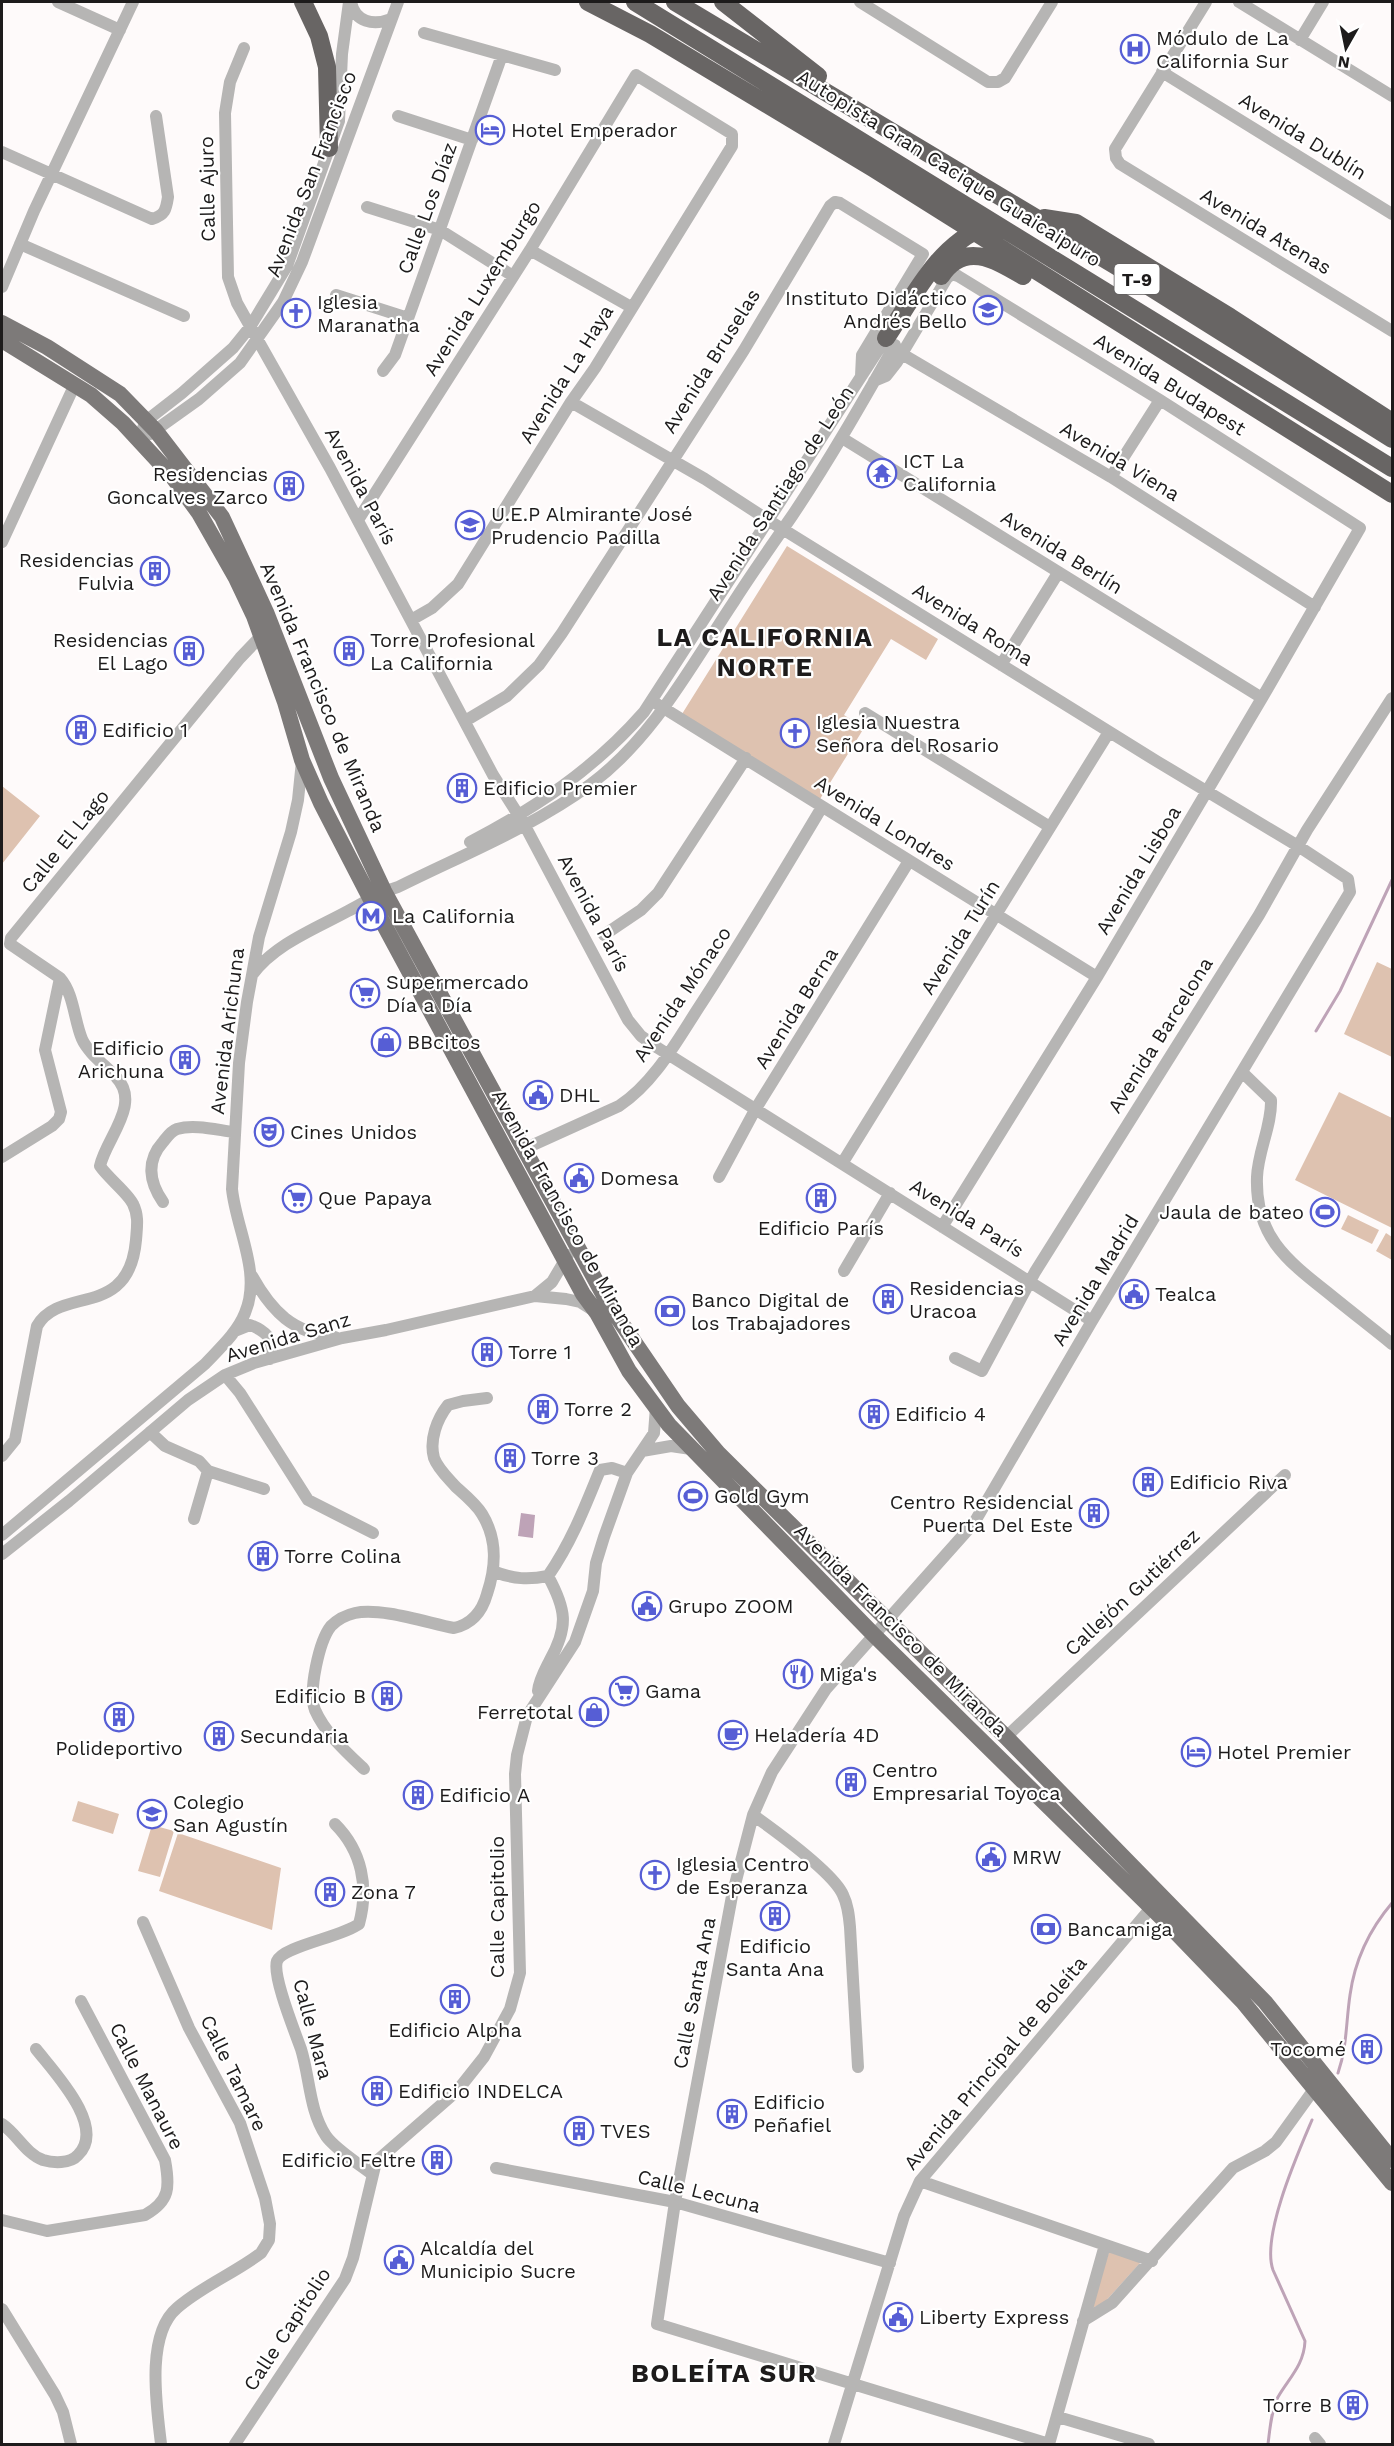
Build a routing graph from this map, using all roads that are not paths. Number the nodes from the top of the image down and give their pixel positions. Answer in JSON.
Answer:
{"nodes":[{"id":1,"x":58,"y":2,"type":"edge"},
{"id":2,"x":133,"y":2,"type":"edge"},
{"id":3,"x":303,"y":2,"type":"edge"},
{"id":4,"x":350,"y":2,"type":"edge"},
{"id":5,"x":398,"y":2,"type":"edge"},
{"id":6,"x":588,"y":2,"type":"edge"},
{"id":7,"x":635,"y":2,"type":"edge"},
{"id":8,"x":675,"y":2,"type":"edge"},
{"id":9,"x":723,"y":2,"type":"edge"},
{"id":10,"x":860,"y":2,"type":"edge"},
{"id":11,"x":1050,"y":2,"type":"edge"},
{"id":12,"x":1206,"y":2,"type":"edge"},
{"id":13,"x":1239,"y":2,"type":"edge"},
{"id":14,"x":1323,"y":2,"type":"edge"},
{"id":15,"x":391,"y":19,"type":"junction"},
{"id":16,"x":120,"y":30,"type":"junction"},
{"id":17,"x":424,"y":33,"type":"dead end"},
{"id":18,"x":1300,"y":40,"type":"junction"},
{"id":19,"x":244,"y":48,"type":"dead end"},
{"id":20,"x":502,"y":55,"type":"junction"},
{"id":21,"x":555,"y":70,"type":"dead end"},
{"id":22,"x":1162,"y":72,"type":"junction"},
{"id":23,"x":636,"y":75,"type":"joint"},
{"id":24,"x":1392,"y":96,"type":"edge"},
{"id":25,"x":156,"y":116,"type":"dead end"},
{"id":26,"x":398,"y":116,"type":"dead end"},
{"id":27,"x":878,"y":124,"type":"junction"},
{"id":28,"x":472,"y":140,"type":"junction"},
{"id":29,"x":329,"y":148,"type":"junction"},
{"id":30,"x":2,"y":152,"type":"edge"},
{"id":31,"x":52,"y":174,"type":"junction"},
{"id":32,"x":367,"y":207,"type":"dead end"},
{"id":33,"x":1392,"y":214,"type":"edge"},
{"id":34,"x":440,"y":230,"type":"junction"},
{"id":35,"x":20,"y":244,"type":"junction"},
{"id":36,"x":530,"y":250,"type":"junction"},
{"id":37,"x":513,"y":276,"type":"junction"},
{"id":38,"x":2,"y":287,"type":"edge"},
{"id":39,"x":336,"y":295,"type":"dead end"},
{"id":40,"x":631,"y":307,"type":"junction"},
{"id":41,"x":184,"y":316,"type":"dead end"},
{"id":42,"x":408,"y":318,"type":"junction"},
{"id":43,"x":2,"y":323,"type":"edge"},
{"id":44,"x":250,"y":327,"type":"junction"},
{"id":45,"x":1392,"y":331,"type":"edge"},
{"id":46,"x":258,"y":339,"type":"junction"},
{"id":47,"x":2,"y":340,"type":"edge"},
{"id":48,"x":894,"y":346,"type":"junction"},
{"id":49,"x":383,"y":371,"type":"dead end"},
{"id":50,"x":861,"y":376,"type":"junction"},
{"id":51,"x":75,"y":384,"type":"junction"},
{"id":52,"x":1160,"y":400,"type":"junction"},
{"id":53,"x":571,"y":402,"type":"junction"},
{"id":54,"x":1392,"y":422,"type":"edge"},
{"id":55,"x":151,"y":426,"type":"junction"},
{"id":56,"x":842,"y":438,"type":"junction"},
{"id":57,"x":1392,"y":439,"type":"edge"},
{"id":58,"x":138,"y":440,"type":"junction"},
{"id":59,"x":672,"y":460,"type":"junction"},
{"id":60,"x":1392,"y":468,"type":"edge"},
{"id":61,"x":1350,"y":469,"type":"junction"},
{"id":62,"x":1112,"y":477,"type":"junction"},
{"id":63,"x":1392,"y":494,"type":"edge"},
{"id":64,"x":358,"y":520,"type":"junction"},
{"id":65,"x":768,"y":520,"type":"junction"},
{"id":66,"x":1360,"y":528,"type":"joint"},
{"id":67,"x":782,"y":529,"type":"junction"},
{"id":68,"x":2,"y":542,"type":"edge"},
{"id":69,"x":1058,"y":573,"type":"junction"},
{"id":70,"x":1316,"y":607,"type":"junction"},
{"id":71,"x":411,"y":620,"type":"junction"},
{"id":72,"x":261,"y":636,"type":"junction"},
{"id":73,"x":1001,"y":665,"type":"junction"},
{"id":74,"x":1262,"y":698,"type":"junction"},
{"id":75,"x":1392,"y":698,"type":"edge"},
{"id":76,"x":652,"y":701,"type":"junction"},
{"id":77,"x":664,"y":708,"type":"junction"},
{"id":78,"x":865,"y":713,"type":"dead end"},
{"id":79,"x":465,"y":721,"type":"junction"},
{"id":80,"x":1109,"y":732,"type":"junction"},
{"id":81,"x":746,"y":758,"type":"junction"},
{"id":82,"x":302,"y":760,"type":"junction"},
{"id":83,"x":1206,"y":792,"type":"junction"},
{"id":84,"x":822,"y":807,"type":"junction"},
{"id":85,"x":521,"y":819,"type":"junction"},
{"id":86,"x":1050,"y":827,"type":"junction"},
{"id":87,"x":1298,"y":846,"type":"junction"},
{"id":88,"x":909,"y":861,"type":"junction"},
{"id":89,"x":1350,"y":883,"type":"joint"},
{"id":90,"x":377,"y":895,"type":"junction"},
{"id":91,"x":997,"y":915,"type":"junction"},
{"id":92,"x":604,"y":935,"type":"dead end"},
{"id":93,"x":252,"y":975,"type":"junction"},
{"id":94,"x":1097,"y":977,"type":"junction"},
{"id":95,"x":60,"y":978,"type":"junction"},
{"id":96,"x":669,"y":1054,"type":"junction"},
{"id":97,"x":1243,"y":1073,"type":"junction"},
{"id":98,"x":755,"y":1110,"type":"junction"},
{"id":99,"x":234,"y":1132,"type":"junction"},
{"id":100,"x":524,"y":1149,"type":"junction"},
{"id":101,"x":2,"y":1157,"type":"edge"},
{"id":102,"x":843,"y":1162,"type":"junction"},
{"id":103,"x":719,"y":1177,"type":"dead end"},
{"id":104,"x":890,"y":1193,"type":"junction"},
{"id":105,"x":163,"y":1202,"type":"dead end"},
{"id":106,"x":942,"y":1227,"type":"junction"},
{"id":107,"x":568,"y":1230,"type":"junction"},
{"id":108,"x":565,"y":1262,"type":"junction"},
{"id":109,"x":844,"y":1271,"type":"dead end"},
{"id":110,"x":251,"y":1275,"type":"junction"},
{"id":111,"x":1030,"y":1282,"type":"junction"},
{"id":112,"x":535,"y":1296,"type":"junction"},
{"id":113,"x":597,"y":1313,"type":"junction"},
{"id":114,"x":1092,"y":1321,"type":"junction"},
{"id":115,"x":233,"y":1333,"type":"junction"},
{"id":116,"x":342,"y":1338,"type":"junction"},
{"id":117,"x":1392,"y":1344,"type":"edge"},
{"id":118,"x":956,"y":1358,"type":"dead end"},
{"id":119,"x":270,"y":1359,"type":"junction"},
{"id":120,"x":225,"y":1375,"type":"junction"},
{"id":121,"x":487,"y":1398,"type":"dead end"},
{"id":122,"x":656,"y":1406,"type":"junction"},
{"id":123,"x":150,"y":1432,"type":"junction"},
{"id":124,"x":691,"y":1449,"type":"junction"},
{"id":125,"x":642,"y":1451,"type":"junction"},
{"id":126,"x":2,"y":1456,"type":"edge"},
{"id":127,"x":208,"y":1471,"type":"junction"},
{"id":128,"x":627,"y":1473,"type":"junction"},
{"id":129,"x":1285,"y":1475,"type":"dead end"},
{"id":130,"x":264,"y":1489,"type":"dead end"},
{"id":131,"x":194,"y":1519,"type":"dead end"},
{"id":132,"x":373,"y":1533,"type":"dead end"},
{"id":133,"x":2,"y":1535,"type":"edge"},
{"id":134,"x":2,"y":1554,"type":"edge"},
{"id":135,"x":495,"y":1572,"type":"junction"},
{"id":136,"x":548,"y":1576,"type":"junction"},
{"id":137,"x":888,"y":1621,"type":"junction"},
{"id":138,"x":874,"y":1635,"type":"junction"},
{"id":139,"x":538,"y":1698,"type":"junction"},
{"id":140,"x":1006,"y":1737,"type":"junction"},
{"id":141,"x":364,"y":1769,"type":"dead end"},
{"id":142,"x":753,"y":1815,"type":"junction"},
{"id":143,"x":335,"y":1824,"type":"dead end"},
{"id":144,"x":1157,"y":1902,"type":"junction"},
{"id":145,"x":143,"y":1922,"type":"dead end"},
{"id":146,"x":81,"y":2001,"type":"dead end"},
{"id":147,"x":36,"y":2049,"type":"dead end"},
{"id":148,"x":858,"y":2067,"type":"dead end"},
{"id":149,"x":1315,"y":2088,"type":"junction"},
{"id":150,"x":2,"y":2124,"type":"edge"},
{"id":151,"x":1392,"y":2160,"type":"edge"},
{"id":152,"x":496,"y":2168,"type":"dead end"},
{"id":153,"x":372,"y":2174,"type":"junction"},
{"id":154,"x":920,"y":2181,"type":"junction"},
{"id":155,"x":1392,"y":2183,"type":"edge"},
{"id":156,"x":675,"y":2202,"type":"junction"},
{"id":157,"x":2,"y":2220,"type":"edge"},
{"id":158,"x":1105,"y":2245,"type":"junction"},
{"id":159,"x":1152,"y":2261,"type":"junction"},
{"id":160,"x":890,"y":2263,"type":"junction"},
{"id":161,"x":2,"y":2309,"type":"edge"},
{"id":162,"x":1083,"y":2321,"type":"junction"},
{"id":163,"x":850,"y":2385,"type":"junction"},
{"id":164,"x":1058,"y":2417,"type":"junction"},
{"id":165,"x":1049,"y":2444,"type":"edge"},
{"id":166,"x":71,"y":2445,"type":"edge"},
{"id":167,"x":161,"y":2445,"type":"edge"},
{"id":168,"x":235,"y":2445,"type":"edge"},
{"id":169,"x":834,"y":2445,"type":"edge"},
{"id":170,"x":1149,"y":2445,"type":"edge"}],
"edges":[{"from":1,"to":16,"type":"street"},
{"from":2,"to":16,"type":"street"},
{"from":3,"to":29,"type":"highway"},
{"from":4,"to":15,"type":"street"},
{"from":4,"to":29,"type":"street","name":"Avenida San Francisco"},
{"from":5,"to":15,"type":"street","name":"Avenida San Francisco"},
{"from":6,"to":61,"type":"highway"},
{"from":7,"to":60,"type":"highway","name":"Autopista Gran Cacique Guaicaipuro","number":"T-9"},
{"from":8,"to":27,"type":"highway","name":"Autopista Gran Cacique Guaicaipuro","number":"T-9"},
{"from":9,"to":27,"type":"highway"},
{"from":10,"to":11,"type":"street"},
{"from":12,"to":22,"type":"street"},
{"from":13,"to":18,"type":"street"},
{"from":14,"to":18,"type":"street"},
{"from":15,"to":46,"type":"street","name":"Avenida San Francisco"},
{"from":16,"to":31,"type":"street"},
{"from":17,"to":20,"type":"street"},
{"from":18,"to":24,"type":"street"},
{"from":19,"to":44,"type":"street","name":"Calle Ajuro"},
{"from":20,"to":21,"type":"street"},
{"from":20,"to":28,"type":"street","name":"Calle Los Díaz"},
{"from":22,"to":33,"type":"street","name":"Avenida Dublín"},
{"from":22,"to":45,"type":"street","name":"Avenida Atenas"},
{"from":23,"to":36,"type":"street","name":"Avenida Luxemburgo"},
{"from":23,"to":40,"type":"street","name":"Avenida La Haya"},
{"from":25,"to":31,"type":"street"},
{"from":26,"to":28,"type":"street"},
{"from":27,"to":57,"type":"highway","name":"Autopista Gran Cacique Guaicaipuro","number":"T-9"},
{"from":28,"to":34,"type":"street","name":"Calle Los Díaz"},
{"from":29,"to":44,"type":"street","name":"Avenida San Francisco"},
{"from":30,"to":31,"type":"street"},
{"from":31,"to":35,"type":"street"},
{"from":32,"to":34,"type":"street"},
{"from":34,"to":37,"type":"street"},
{"from":34,"to":42,"type":"street","name":"Calle Los Díaz"},
{"from":35,"to":38,"type":"street"},
{"from":35,"to":41,"type":"street"},
{"from":36,"to":37,"type":"street","name":"Avenida Luxemburgo"},
{"from":36,"to":40,"type":"street"},
{"from":37,"to":64,"type":"street","name":"Avenida Luxemburgo"},
{"from":39,"to":42,"type":"street"},
{"from":40,"to":53,"type":"street","name":"Avenida La Haya"},
{"from":42,"to":49,"type":"street","name":"Calle Los Díaz"},
{"from":43,"to":55,"type":"main road","name":"Avenida Francisco de Miranda"},
{"from":44,"to":46,"type":"street","name":"Calle Ajuro"},
{"from":44,"to":55,"type":"street","name":"Avenida San Francisco"},
{"from":46,"to":55,"type":"street","name":"Avenida San Francisco"},
{"from":46,"to":64,"type":"street","name":"Avenida París"},
{"from":47,"to":51,"type":"main road","name":"Avenida Francisco de Miranda"},
{"from":48,"to":50,"type":"street","name":"Avenida Santiago de León"},
{"from":48,"to":52,"type":"street","name":"Avenida Budapest"},
{"from":48,"to":54,"type":"highway"},
{"from":48,"to":56,"type":"street","name":"Avenida Santiago de León"},
{"from":48,"to":61,"type":"highway"},
{"from":48,"to":62,"type":"street","name":"Avenida Viena"},
{"from":50,"to":59,"type":"street","name":"Avenida Bruselas"},
{"from":50,"to":65,"type":"street","name":"Avenida Santiago de León"},
{"from":51,"to":58,"type":"main road","name":"Avenida Francisco de Miranda"},
{"from":51,"to":68,"type":"street"},
{"from":52,"to":62,"type":"street"},
{"from":52,"to":66,"type":"street","name":"Avenida Budapest"},
{"from":53,"to":59,"type":"street","name":"Avenida Roma"},
{"from":53,"to":71,"type":"street","name":"Avenida La Haya"},
{"from":55,"to":58,"type":"street","name":"Avenida San Francisco"},
{"from":55,"to":90,"type":"main road","name":"Avenida Francisco de Miranda"},
{"from":56,"to":67,"type":"street","name":"Avenida Santiago de León"},
{"from":56,"to":69,"type":"street","name":"Avenida Berlín"},
{"from":58,"to":72,"type":"main road","name":"Avenida Francisco de Miranda"},
{"from":59,"to":65,"type":"street","name":"Avenida Roma"},
{"from":59,"to":79,"type":"street","name":"Avenida Bruselas"},
{"from":61,"to":63,"type":"highway"},
{"from":62,"to":70,"type":"street","name":"Avenida Viena"},
{"from":64,"to":71,"type":"street","name":"Avenida París"},
{"from":65,"to":67,"type":"street","name":"Avenida Roma"},
{"from":65,"to":76,"type":"street","name":"Avenida Santiago de León"},
{"from":66,"to":70,"type":"street","name":"Avenida Lisboa"},
{"from":67,"to":73,"type":"street","name":"Avenida Roma"},
{"from":67,"to":77,"type":"street","name":"Avenida Santiago de León"},
{"from":69,"to":73,"type":"street"},
{"from":69,"to":74,"type":"street","name":"Avenida Berlín"},
{"from":70,"to":74,"type":"street","name":"Avenida Lisboa"},
{"from":71,"to":79,"type":"street","name":"Avenida París"},
{"from":72,"to":82,"type":"main road","name":"Avenida Francisco de Miranda"},
{"from":72,"to":95,"type":"street","name":"Calle El Lago"},
{"from":73,"to":80,"type":"street","name":"Avenida Roma"},
{"from":74,"to":83,"type":"street","name":"Avenida Lisboa"},
{"from":75,"to":87,"type":"street","name":"Avenida Barcelona"},
{"from":76,"to":77,"type":"street","name":"Avenida Londres"},
{"from":76,"to":85,"type":"street","name":"Avenida Santiago de León"},
{"from":77,"to":81,"type":"street","name":"Avenida Londres"},
{"from":77,"to":85,"type":"street","name":"Avenida Santiago de León"},
{"from":78,"to":86,"type":"street"},
{"from":79,"to":85,"type":"street","name":"Avenida París"},
{"from":80,"to":83,"type":"street","name":"Avenida Roma"},
{"from":80,"to":86,"type":"street","name":"Avenida Turín"},
{"from":81,"to":84,"type":"street","name":"Avenida Londres"},
{"from":81,"to":92,"type":"street"},
{"from":82,"to":90,"type":"main road","name":"Avenida Francisco de Miranda"},
{"from":82,"to":93,"type":"street","name":"Avenida Arichuna"},
{"from":83,"to":87,"type":"street","name":"Avenida Roma"},
{"from":83,"to":94,"type":"street","name":"Avenida Lisboa"},
{"from":84,"to":88,"type":"street","name":"Avenida Londres"},
{"from":84,"to":96,"type":"street","name":"Avenida Mónaco"},
{"from":85,"to":90,"type":"street","name":"Avenida Santiago de León"},
{"from":85,"to":96,"type":"street","name":"Avenida París"},
{"from":86,"to":91,"type":"street","name":"Avenida Turín"},
{"from":87,"to":89,"type":"street","name":"Avenida Roma"},
{"from":87,"to":111,"type":"street","name":"Avenida Barcelona"},
{"from":88,"to":91,"type":"street","name":"Avenida Londres"},
{"from":88,"to":98,"type":"street","name":"Avenida Berna"},
{"from":89,"to":97,"type":"street","name":"Avenida Madrid"},
{"from":90,"to":93,"type":"street","name":"Avenida Santiago de León"},
{"from":90,"to":100,"type":"main road","name":"Avenida Francisco de Miranda"},
{"from":90,"to":108,"type":"main road","name":"Avenida Francisco de Miranda"},
{"from":91,"to":94,"type":"street","name":"Avenida Londres"},
{"from":91,"to":102,"type":"street","name":"Avenida Turín"},
{"from":93,"to":99,"type":"street","name":"Avenida Arichuna"},
{"from":94,"to":106,"type":"street","name":"Avenida Lisboa"},
{"from":95,"to":101,"type":"street"},
{"from":95,"to":126,"type":"street"},
{"from":96,"to":98,"type":"street","name":"Avenida París"},
{"from":96,"to":100,"type":"street","name":"Avenida Mónaco"},
{"from":97,"to":114,"type":"street","name":"Avenida Madrid"},
{"from":97,"to":117,"type":"street"},
{"from":98,"to":102,"type":"street","name":"Avenida París"},
{"from":98,"to":103,"type":"street","name":"Avenida Berna"},
{"from":99,"to":105,"type":"street"},
{"from":99,"to":110,"type":"street","name":"Avenida Arichuna"},
{"from":100,"to":107,"type":"main road","name":"Avenida Francisco de Miranda"},
{"from":102,"to":104,"type":"street","name":"Avenida París"},
{"from":104,"to":106,"type":"street","name":"Avenida París"},
{"from":104,"to":109,"type":"street"},
{"from":106,"to":111,"type":"street","name":"Avenida París"},
{"from":107,"to":108,"type":"street"},
{"from":107,"to":137,"type":"main road","name":"Avenida Francisco de Miranda"},
{"from":108,"to":112,"type":"street"},
{"from":108,"to":113,"type":"main road","name":"Avenida Francisco de Miranda"},
{"from":110,"to":115,"type":"street","name":"Avenida Sanz"},
{"from":110,"to":116,"type":"street"},
{"from":111,"to":114,"type":"street","name":"Avenida París"},
{"from":111,"to":118,"type":"street","name":"Avenida Barcelona"},
{"from":112,"to":113,"type":"street"},
{"from":112,"to":116,"type":"street","name":"Avenida Sanz"},
{"from":113,"to":122,"type":"main road","name":"Avenida Francisco de Miranda"},
{"from":114,"to":137,"type":"street","name":"Avenida Madrid"},
{"from":115,"to":119,"type":"street"},
{"from":115,"to":133,"type":"street","name":"Avenida Sanz"},
{"from":116,"to":119,"type":"street","name":"Avenida Sanz"},
{"from":119,"to":120,"type":"street","name":"Avenida Sanz"},
{"from":120,"to":123,"type":"street","name":"Avenida Sanz"},
{"from":120,"to":132,"type":"street"},
{"from":121,"to":135,"type":"street"},
{"from":122,"to":124,"type":"main road","name":"Avenida Francisco de Miranda"},
{"from":122,"to":125,"type":"street","name":"Calle Capitolio"},
{"from":123,"to":127,"type":"street"},
{"from":123,"to":134,"type":"street","name":"Avenida Sanz"},
{"from":124,"to":125,"type":"street"},
{"from":124,"to":138,"type":"main road","name":"Avenida Francisco de Miranda"},
{"from":125,"to":128,"type":"street","name":"Calle Capitolio"},
{"from":127,"to":130,"type":"street"},
{"from":127,"to":131,"type":"street"},
{"from":128,"to":136,"type":"street"},
{"from":128,"to":139,"type":"street","name":"Calle Capitolio"},
{"from":129,"to":140,"type":"street","name":"Callejón Gutiérrez"},
{"from":135,"to":136,"type":"street"},
{"from":135,"to":141,"type":"street"},
{"from":136,"to":139,"type":"street"},
{"from":137,"to":138,"type":"street","name":"Avenida Madrid"},
{"from":137,"to":140,"type":"main road","name":"Avenida Francisco de Miranda"},
{"from":138,"to":142,"type":"street","name":"Calle Santa Ana"},
{"from":138,"to":144,"type":"main road","name":"Avenida Francisco de Miranda"},
{"from":139,"to":153,"type":"street","name":"Calle Capitolio"},
{"from":140,"to":144,"type":"main road","name":"Avenida Francisco de Miranda"},
{"from":142,"to":148,"type":"street"},
{"from":142,"to":156,"type":"street","name":"Calle Santa Ana"},
{"from":143,"to":153,"type":"street","name":"Calle Mara"},
{"from":144,"to":149,"type":"main road","name":"Avenida Francisco de Miranda"},
{"from":144,"to":151,"type":"main road","name":"Avenida Francisco de Miranda"},
{"from":144,"to":154,"type":"street","name":"Avenida Principal de Boleíta"},
{"from":145,"to":167,"type":"street","name":"Calle Tamare"},
{"from":146,"to":157,"type":"street","name":"Calle Manaure"},
{"from":147,"to":150,"type":"street"},
{"from":149,"to":155,"type":"main road","name":"Avenida Francisco de Miranda"},
{"from":149,"to":159,"type":"street"},
{"from":152,"to":156,"type":"street","name":"Calle Lecuna"},
{"from":153,"to":168,"type":"street","name":"Calle Capitolio"},
{"from":154,"to":158,"type":"street"},
{"from":154,"to":160,"type":"street","name":"Avenida Principal de Boleíta"},
{"from":156,"to":160,"type":"street","name":"Calle Lecuna"},
{"from":156,"to":163,"type":"street","name":"Calle Santa Ana"},
{"from":158,"to":159,"type":"street"},
{"from":158,"to":162,"type":"street"},
{"from":159,"to":162,"type":"street"},
{"from":160,"to":163,"type":"street","name":"Avenida Principal de Boleíta"},
{"from":161,"to":166,"type":"street"},
{"from":162,"to":164,"type":"street"},
{"from":163,"to":165,"type":"street"},
{"from":163,"to":169,"type":"street","name":"Avenida Principal de Boleíta"},
{"from":164,"to":165,"type":"street"},
{"from":164,"to":170,"type":"street"}]}
